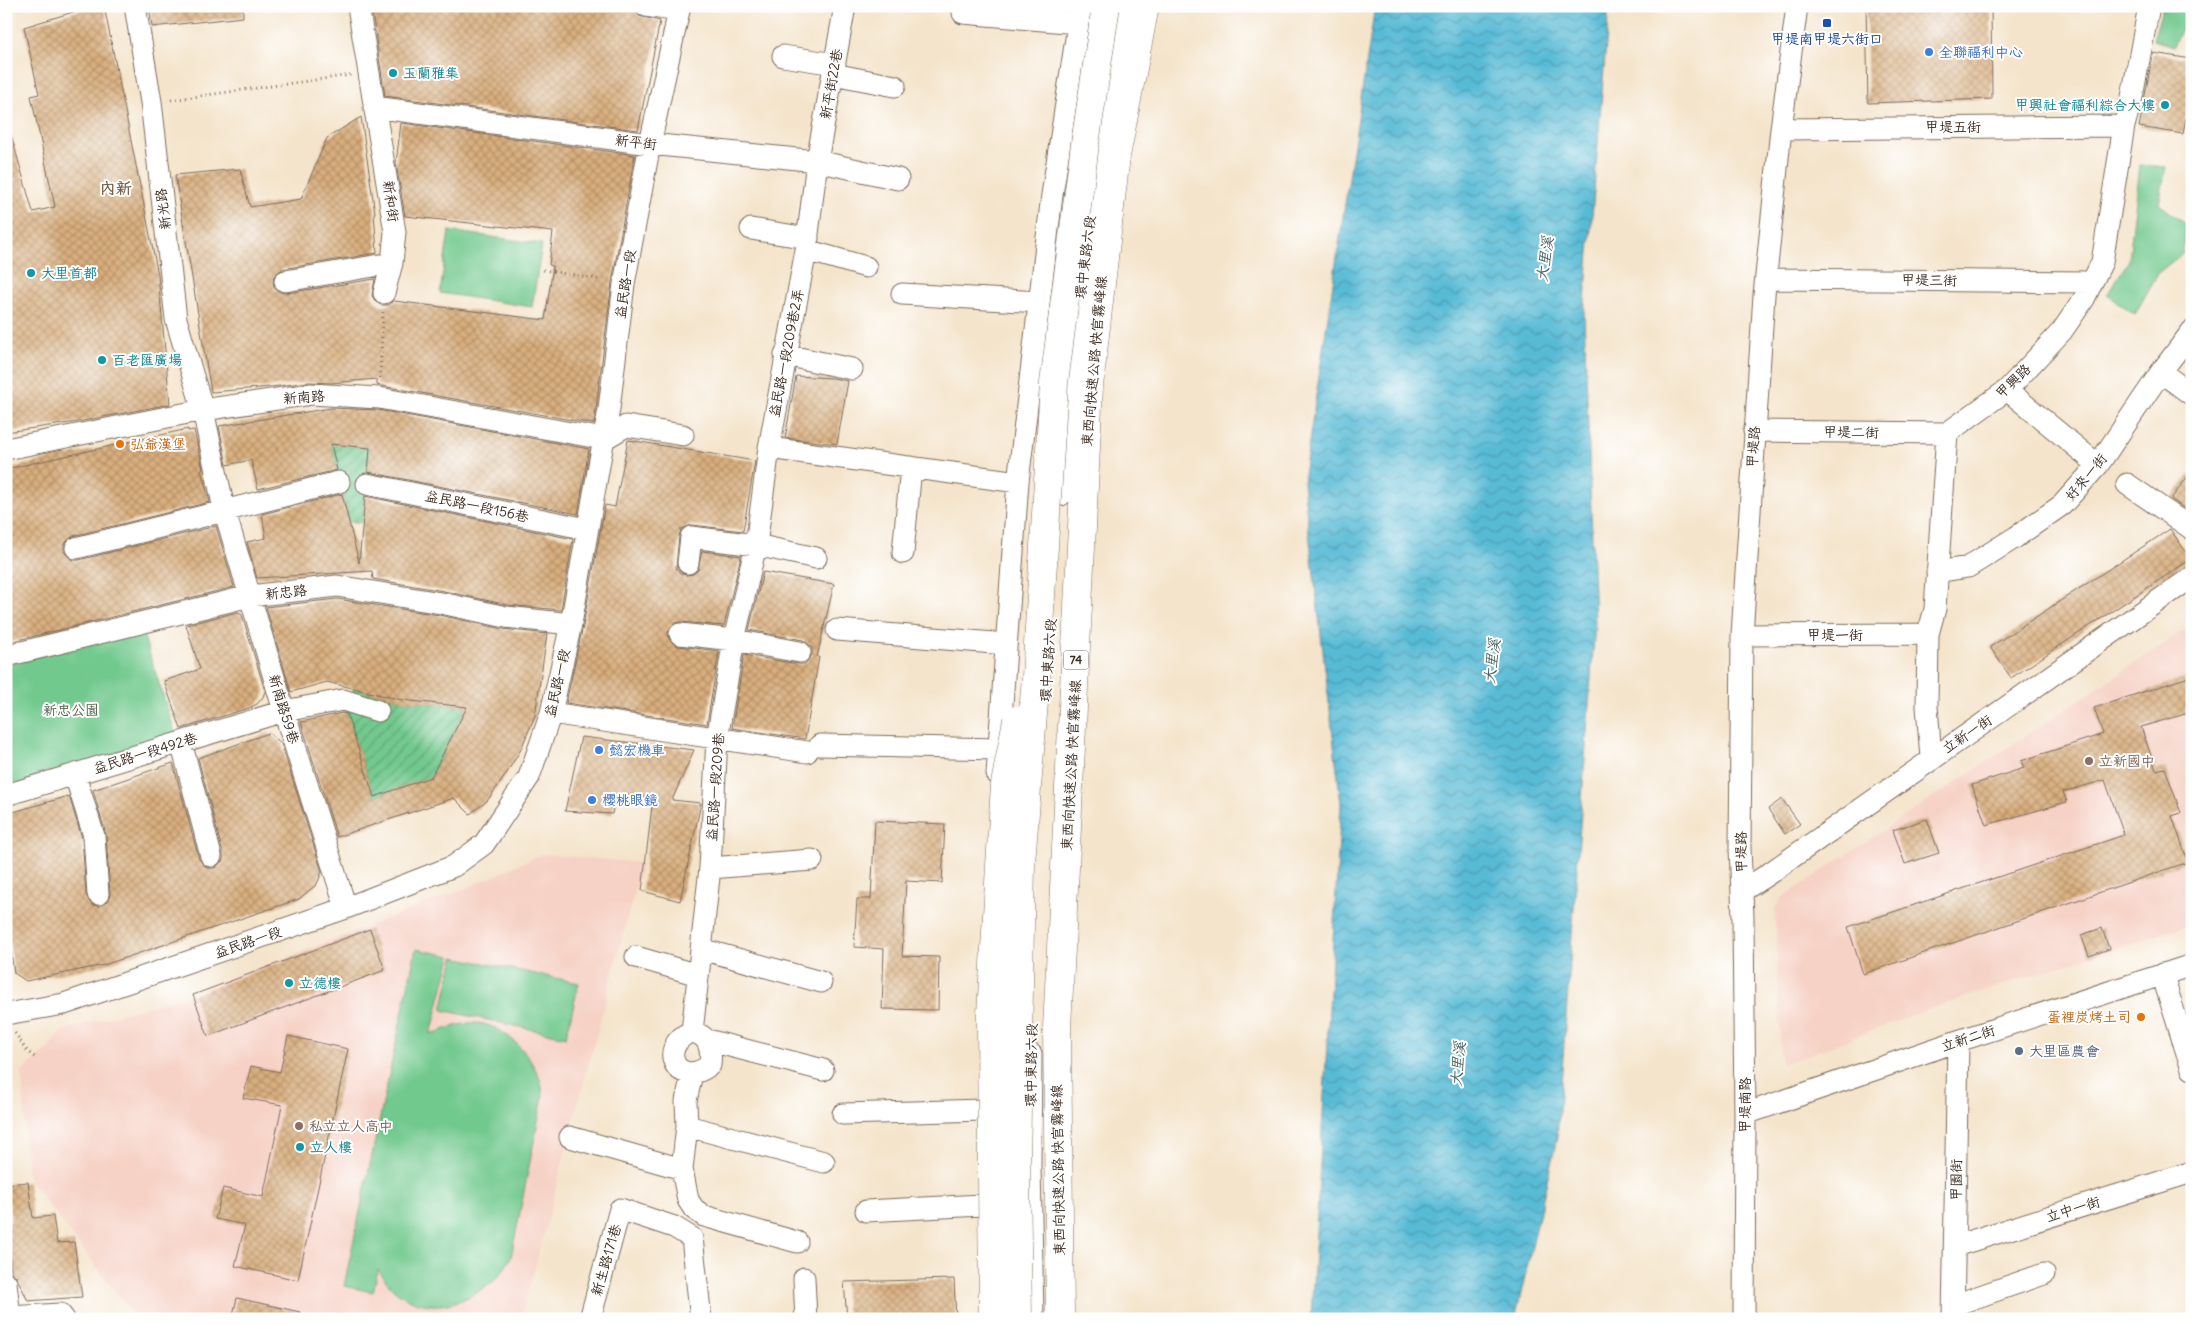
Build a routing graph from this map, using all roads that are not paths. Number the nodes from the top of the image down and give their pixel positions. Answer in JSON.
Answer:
{"nodes":[{"id":1,"x":135,"y":6,"type":"edge"},
{"id":2,"x":358,"y":6,"type":"edge"},
{"id":3,"x":646,"y":6,"type":"edge"},
{"id":4,"x":846,"y":6,"type":"edge"},
{"id":5,"x":1106,"y":6,"type":"edge"},
{"id":6,"x":1126,"y":6,"type":"edge"},
{"id":7,"x":1144,"y":6,"type":"edge"},
{"id":8,"x":1797,"y":6,"type":"edge"},
{"id":9,"x":2149,"y":6,"type":"edge"},
{"id":10,"x":679,"y":9,"type":"edge"},
{"id":11,"x":963,"y":13,"type":"dead end"},
{"id":12,"x":1079,"y":15,"type":"edge"},
{"id":13,"x":782,"y":56,"type":"dead end"},
{"id":14,"x":834,"y":69,"type":"junction"},
{"id":15,"x":895,"y":86,"type":"dead end"},
{"id":16,"x":374,"y":107,"type":"junction"},
{"id":17,"x":2124,"y":126,"type":"junction"},
{"id":18,"x":1781,"y":129,"type":"junction"},
{"id":19,"x":650,"y":144,"type":"junction"},
{"id":20,"x":818,"y":161,"type":"junction"},
{"id":21,"x":898,"y":179,"type":"dead end"},
{"id":22,"x":751,"y":229,"type":"dead end"},
{"id":23,"x":807,"y":244,"type":"junction"},
{"id":24,"x":392,"y":263,"type":"junction"},
{"id":25,"x":866,"y":267,"type":"dead end"},
{"id":26,"x":1766,"y":278,"type":"junction"},
{"id":27,"x":285,"y":281,"type":"dead end"},
{"id":28,"x":2092,"y":282,"type":"junction"},
{"id":29,"x":384,"y":293,"type":"road end"},
{"id":30,"x":902,"y":294,"type":"dead end"},
{"id":31,"x":1039,"y":302,"type":"junction"},
{"id":32,"x":2192,"y":331,"type":"edge"},
{"id":33,"x":785,"y":355,"type":"junction"},
{"id":34,"x":852,"y":369,"type":"dead end"},
{"id":35,"x":2161,"y":372,"type":"junction"},
{"id":36,"x":2007,"y":390,"type":"junction"},
{"id":37,"x":2192,"y":395,"type":"edge"},
{"id":38,"x":203,"y":410,"type":"junction"},
{"id":39,"x":1754,"y":431,"type":"junction"},
{"id":40,"x":1947,"y":434,"type":"junction"},
{"id":41,"x":683,"y":436,"type":"dead end"},
{"id":42,"x":604,"y":439,"type":"junction"},
{"id":43,"x":769,"y":448,"type":"junction"},
{"id":44,"x":6,"y":449,"type":"edge"},
{"id":45,"x":2098,"y":465,"type":"junction"},
{"id":46,"x":911,"y":466,"type":"junction"},
{"id":47,"x":339,"y":482,"type":"dead end"},
{"id":48,"x":1018,"y":482,"type":"junction"},
{"id":49,"x":367,"y":484,"type":"dead end"},
{"id":50,"x":2127,"y":484,"type":"dead end"},
{"id":51,"x":224,"y":509,"type":"junction"},
{"id":52,"x":587,"y":529,"type":"junction"},
{"id":53,"x":2192,"y":529,"type":"edge"},
{"id":54,"x":756,"y":545,"type":"junction"},
{"id":55,"x":76,"y":548,"type":"dead end"},
{"id":56,"x":903,"y":553,"type":"dead end"},
{"id":57,"x":816,"y":558,"type":"dead end"},
{"id":58,"x":688,"y":563,"type":"dead end"},
{"id":59,"x":1937,"y":572,"type":"junction"},
{"id":60,"x":2192,"y":577,"type":"edge"},
{"id":61,"x":250,"y":596,"type":"junction"},
{"id":62,"x":571,"y":624,"type":"junction"},
{"id":63,"x":837,"y":630,"type":"dead end"},
{"id":64,"x":680,"y":634,"type":"dead end"},
{"id":65,"x":1928,"y":634,"type":"junction"},
{"id":66,"x":1742,"y":635,"type":"junction"},
{"id":67,"x":734,"y":640,"type":"junction"},
{"id":68,"x":1006,"y":644,"type":"junction"},
{"id":69,"x":800,"y":652,"type":"dead end"},
{"id":70,"x":6,"y":656,"type":"edge"},
{"id":71,"x":1036,"y":677,"type":"junction"},
{"id":72,"x":284,"y":710,"type":"junction"},
{"id":73,"x":378,"y":711,"type":"dead end"},
{"id":74,"x":551,"y":713,"type":"junction"},
{"id":75,"x":717,"y":739,"type":"junction"},
{"id":76,"x":181,"y":742,"type":"junction"},
{"id":77,"x":998,"y":749,"type":"junction"},
{"id":78,"x":1931,"y":758,"type":"junction"},
{"id":79,"x":76,"y":775,"type":"junction"},
{"id":80,"x":6,"y":795,"type":"edge"},
{"id":81,"x":211,"y":856,"type":"dead end"},
{"id":82,"x":812,"y":860,"type":"dead end"},
{"id":83,"x":710,"y":868,"type":"junction"},
{"id":84,"x":1742,"y":891,"type":"junction"},
{"id":85,"x":98,"y":894,"type":"dead end"},
{"id":86,"x":346,"y":908,"type":"junction"},
{"id":87,"x":701,"y":949,"type":"junction"},
{"id":88,"x":636,"y":957,"type":"dead end"},
{"id":89,"x":2192,"y":965,"type":"edge"},
{"id":90,"x":2162,"y":974,"type":"junction"},
{"id":91,"x":698,"y":975,"type":"junction"},
{"id":92,"x":1032,"y":979,"type":"junction"},
{"id":93,"x":985,"y":980,"type":"junction"},
{"id":94,"x":821,"y":982,"type":"dead end"},
{"id":95,"x":6,"y":1013,"type":"edge"},
{"id":96,"x":700,"y":1036,"type":"junction"},
{"id":97,"x":1958,"y":1041,"type":"junction"},
{"id":98,"x":823,"y":1070,"type":"dead end"},
{"id":99,"x":2192,"y":1070,"type":"edge"},
{"id":100,"x":692,"y":1074,"type":"junction"},
{"id":101,"x":984,"y":1110,"type":"junction"},
{"id":102,"x":843,"y":1114,"type":"dead end"},
{"id":103,"x":1745,"y":1114,"type":"junction"},
{"id":104,"x":687,"y":1126,"type":"junction"},
{"id":105,"x":570,"y":1137,"type":"dead end"},
{"id":106,"x":824,"y":1162,"type":"dead end"},
{"id":107,"x":682,"y":1169,"type":"junction"},
{"id":108,"x":2192,"y":1172,"type":"edge"},
{"id":109,"x":982,"y":1204,"type":"junction"},
{"id":110,"x":866,"y":1211,"type":"dead end"},
{"id":111,"x":797,"y":1242,"type":"dead end"},
{"id":112,"x":1955,"y":1246,"type":"junction"},
{"id":113,"x":2044,"y":1274,"type":"dead end"},
{"id":114,"x":804,"y":1278,"type":"dead end"},
{"id":115,"x":6,"y":1283,"type":"edge"},
{"id":116,"x":1953,"y":1312,"type":"edge"},
{"id":117,"x":8,"y":1318,"type":"edge"},
{"id":118,"x":64,"y":1319,"type":"edge"},
{"id":119,"x":590,"y":1319,"type":"edge"},
{"id":120,"x":701,"y":1319,"type":"edge"},
{"id":121,"x":806,"y":1319,"type":"edge"},
{"id":122,"x":983,"y":1319,"type":"edge"},
{"id":123,"x":993,"y":1319,"type":"edge"},
{"id":124,"x":1018,"y":1319,"type":"edge"},
{"id":125,"x":1033,"y":1319,"type":"edge"},
{"id":126,"x":1060,"y":1319,"type":"edge"},
{"id":127,"x":1744,"y":1319,"type":"edge"}],
"edges":[{"from":1,"to":38,"type":"street","name":"新光路"},
{"from":2,"to":16,"type":"street","name":"新和街"},
{"from":3,"to":10,"type":"street"},
{"from":4,"to":14,"type":"street","name":"新平街22巷"},
{"from":5,"to":71,"type":"highway","bridge":true},
{"from":6,"to":92,"type":"street","name":"環中東路六段"},
{"from":7,"to":126,"type":"highway","name":"東西向快速公路 快官霧峰線","number":"74"},
{"from":8,"to":18,"type":"street","name":"甲堤路"},
{"from":9,"to":17,"type":"street","name":"甲興路"},
{"from":10,"to":19,"type":"street","name":"益民路一段"},
{"from":11,"to":12,"type":"street"},
{"from":12,"to":31,"type":"street"},
{"from":13,"to":14,"type":"street"},
{"from":14,"to":15,"type":"street"},
{"from":14,"to":20,"type":"street","name":"新平街22巷"},
{"from":16,"to":19,"type":"street","name":"新平街"},
{"from":16,"to":24,"type":"street","name":"新和街"},
{"from":17,"to":18,"type":"street","name":"甲堤五街"},
{"from":17,"to":28,"type":"street","name":"甲興路"},
{"from":18,"to":26,"type":"street","name":"甲堤路"},
{"from":19,"to":20,"type":"street","name":"新平街"},
{"from":19,"to":42,"type":"street","name":"益民路一段"},
{"from":20,"to":21,"type":"street","name":"新平街"},
{"from":20,"to":23,"type":"street","name":"益民路一段209巷2弄"},
{"from":22,"to":23,"type":"street"},
{"from":23,"to":25,"type":"street"},
{"from":23,"to":33,"type":"street","name":"益民路一段209巷2弄"},
{"from":24,"to":27,"type":"street"},
{"from":24,"to":29,"type":"street","name":"新和街"},
{"from":26,"to":28,"type":"street","name":"甲堤三街"},
{"from":26,"to":39,"type":"street","name":"甲堤路"},
{"from":28,"to":36,"type":"street","name":"甲興路"},
{"from":30,"to":31,"type":"street"},
{"from":31,"to":48,"type":"street"},
{"from":32,"to":35,"type":"street","name":"好來一街"},
{"from":33,"to":34,"type":"street"},
{"from":33,"to":43,"type":"street","name":"益民路一段209巷2弄"},
{"from":35,"to":37,"type":"street"},
{"from":35,"to":45,"type":"street","name":"好來一街"},
{"from":36,"to":40,"type":"street","name":"甲興路"},
{"from":36,"to":45,"type":"street"},
{"from":38,"to":42,"type":"street","name":"新南路"},
{"from":38,"to":44,"type":"street","name":"新南路"},
{"from":38,"to":51,"type":"street","name":"新南路59巷"},
{"from":39,"to":40,"type":"street","name":"甲堤二街"},
{"from":39,"to":66,"type":"street","name":"甲堤路"},
{"from":40,"to":59,"type":"street"},
{"from":41,"to":42,"type":"street"},
{"from":42,"to":52,"type":"street","name":"益民路一段"},
{"from":43,"to":46,"type":"street"},
{"from":43,"to":54,"type":"street","name":"益民路一段209巷2弄"},
{"from":45,"to":59,"type":"street","name":"好來一街"},
{"from":46,"to":48,"type":"street"},
{"from":46,"to":56,"type":"street"},
{"from":47,"to":51,"type":"street"},
{"from":48,"to":68,"type":"street"},
{"from":49,"to":52,"type":"street","name":"益民路一段156巷"},
{"from":50,"to":53,"type":"street"},
{"from":51,"to":55,"type":"street"},
{"from":51,"to":61,"type":"street","name":"新南路59巷"},
{"from":52,"to":62,"type":"street","name":"益民路一段"},
{"from":54,"to":57,"type":"street"},
{"from":54,"to":58,"type":"street"},
{"from":54,"to":67,"type":"street","name":"益民路一段209巷"},
{"from":59,"to":65,"type":"street"},
{"from":60,"to":78,"type":"street","name":"立新一街"},
{"from":61,"to":62,"type":"street","name":"新忠路"},
{"from":61,"to":70,"type":"street","name":"新忠路"},
{"from":61,"to":72,"type":"street","name":"新南路59巷"},
{"from":62,"to":74,"type":"street","name":"益民路一段"},
{"from":63,"to":68,"type":"street"},
{"from":64,"to":67,"type":"street"},
{"from":65,"to":66,"type":"street","name":"甲堤一街"},
{"from":65,"to":78,"type":"street"},
{"from":66,"to":84,"type":"street","name":"甲堤路"},
{"from":67,"to":69,"type":"street"},
{"from":67,"to":75,"type":"street","name":"益民路一段209巷"},
{"from":68,"to":77,"type":"street"},
{"from":71,"to":123,"type":"highway","bridge":true},
{"from":71,"to":124,"type":"highway","bridge":true},
{"from":72,"to":73,"type":"street","name":"益民路一段492巷"},
{"from":72,"to":76,"type":"street","name":"益民路一段492巷"},
{"from":72,"to":86,"type":"street","name":"新南路59巷"},
{"from":74,"to":75,"type":"street"},
{"from":74,"to":86,"type":"street","name":"益民路一段"},
{"from":75,"to":77,"type":"street"},
{"from":75,"to":83,"type":"street","name":"益民路一段209巷"},
{"from":76,"to":79,"type":"street","name":"益民路一段492巷"},
{"from":76,"to":81,"type":"street"},
{"from":77,"to":93,"type":"street"},
{"from":78,"to":84,"type":"street","name":"立新一街"},
{"from":79,"to":80,"type":"street","name":"益民路一段492巷"},
{"from":79,"to":85,"type":"street"},
{"from":82,"to":83,"type":"street"},
{"from":83,"to":87,"type":"street","name":"益民路一段209巷"},
{"from":84,"to":103,"type":"street","name":"甲堤南路"},
{"from":86,"to":95,"type":"street","name":"益民路一段"},
{"from":87,"to":91,"type":"street","name":"益民路一段209巷"},
{"from":87,"to":94,"type":"street"},
{"from":88,"to":91,"type":"street"},
{"from":89,"to":90,"type":"street","name":"立新二街"},
{"from":90,"to":97,"type":"street","name":"立新二街"},
{"from":90,"to":99,"type":"street"},
{"from":91,"to":96,"type":"street","name":"益民路一段209巷"},
{"from":92,"to":93,"type":"street"},
{"from":92,"to":125,"type":"street","name":"環中東路六段"},
{"from":93,"to":101,"type":"street"},
{"from":96,"to":98,"type":"street"},
{"from":96,"to":100,"type":"street"},
{"from":96,"to":100,"type":"street"},
{"from":97,"to":103,"type":"street","name":"立新二街"},
{"from":97,"to":112,"type":"street","name":"甲園街"},
{"from":100,"to":104,"type":"street"},
{"from":101,"to":102,"type":"street"},
{"from":101,"to":109,"type":"street"},
{"from":103,"to":127,"type":"street","name":"甲堤南路"},
{"from":104,"to":106,"type":"street"},
{"from":104,"to":107,"type":"street"},
{"from":105,"to":107,"type":"street"},
{"from":107,"to":111,"type":"street"},
{"from":108,"to":112,"type":"street","name":"立中一街"},
{"from":109,"to":110,"type":"street"},
{"from":109,"to":122,"type":"street"},
{"from":112,"to":116,"type":"street","name":"甲園街"},
{"from":113,"to":116,"type":"street"},
{"from":114,"to":121,"type":"street"},
{"from":115,"to":117,"type":"street"},
{"from":117,"to":118,"type":"street"},
{"from":119,"to":120,"type":"street","name":"新生路171巷"}]}
